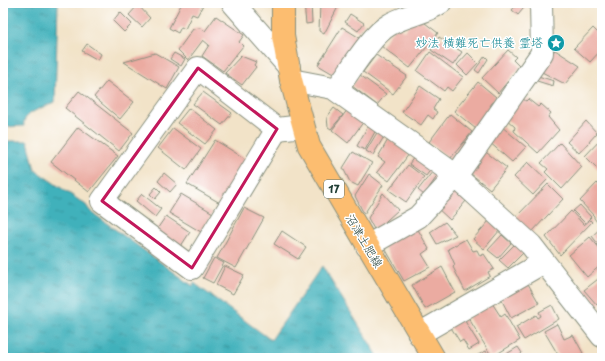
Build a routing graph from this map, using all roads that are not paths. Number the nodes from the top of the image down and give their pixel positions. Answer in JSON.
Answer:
{"nodes":[{"id":1,"x":233,"y":3,"type":"edge"},
{"id":2,"x":283,"y":3,"type":"edge"},
{"id":3,"x":440,"y":3,"type":"edge"},
{"id":4,"x":541,"y":3,"type":"edge"},
{"id":5,"x":290,"y":74,"type":"junction"},
{"id":6,"x":336,"y":90,"type":"junction"},
{"id":7,"x":303,"y":126,"type":"junction"},
{"id":8,"x":277,"y":129,"type":"junction"},
{"id":9,"x":456,"y":176,"type":"junction"},
{"id":10,"x":367,"y":246,"type":"junction"},
{"id":11,"x":544,"y":262,"type":"junction"},
{"id":12,"x":420,"y":334,"type":"junction"},
{"id":13,"x":602,"y":336,"type":"edge"},
{"id":14,"x":434,"y":358,"type":"edge"}],
"edges":[{"from":1,"to":5,"type":"street"},
{"from":2,"to":5,"type":"main road","name":"沼津土肥線","number":"17"},
{"from":3,"to":6,"type":"street"},
{"from":4,"to":9,"type":"street"},
{"from":5,"to":6,"type":"street"},
{"from":5,"to":7,"type":"main road","name":"沼津土肥線","number":"17"},
{"from":6,"to":9,"type":"street"},
{"from":7,"to":8,"type":"street"},
{"from":7,"to":10,"type":"main road","name":"沼津土肥線","number":"17"},
{"from":8,"to":8,"type":"street"},
{"from":9,"to":10,"type":"street"},
{"from":9,"to":11,"type":"street"},
{"from":10,"to":12,"type":"main road","name":"沼津土肥線","number":"17"},
{"from":11,"to":12,"type":"street"},
{"from":11,"to":13,"type":"street"},
{"from":12,"to":14,"type":"main road","name":"沼津土肥線","number":"17"}]}
